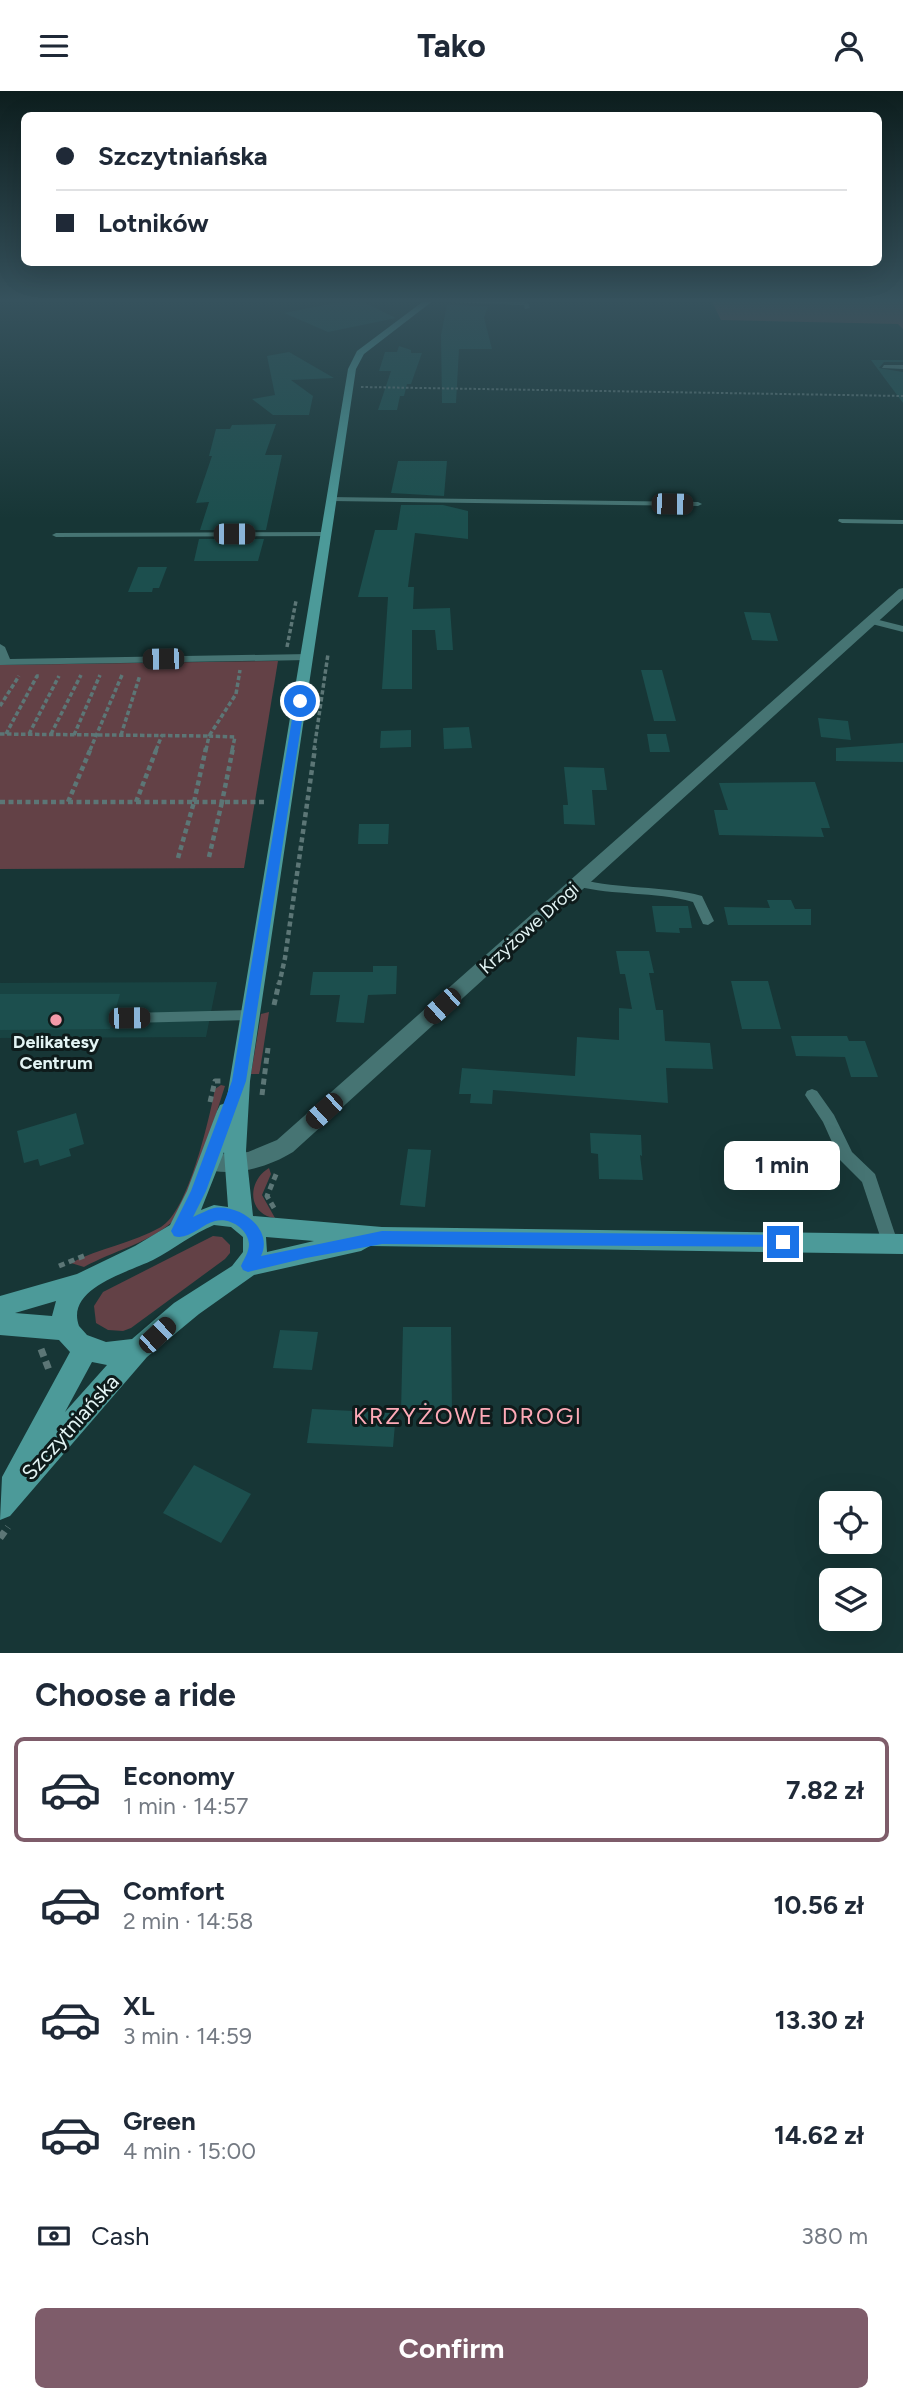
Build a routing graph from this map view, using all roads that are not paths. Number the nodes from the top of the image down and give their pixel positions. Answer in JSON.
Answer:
{"nodes":[{"id":1,"x":351,"y":373,"type":"edge"},
{"id":2,"x":332,"y":499,"type":"junction"},
{"id":3,"x":698,"y":504,"type":"dead end"},
{"id":4,"x":842,"y":521,"type":"dead end"},
{"id":5,"x":903,"y":522,"type":"edge"},
{"id":6,"x":327,"y":534,"type":"junction"},
{"id":7,"x":56,"y":535,"type":"dead end"},
{"id":8,"x":903,"y":592,"type":"edge"},
{"id":9,"x":871,"y":621,"type":"junction"},
{"id":10,"x":903,"y":629,"type":"edge"},
{"id":11,"x":0,"y":647,"type":"edge"},
{"id":12,"x":308,"y":657,"type":"junction"},
{"id":13,"x":3,"y":662,"type":"edge"},
{"id":14,"x":580,"y":883,"type":"junction"},
{"id":15,"x":708,"y":921,"type":"dead end"},
{"id":16,"x":250,"y":1015,"type":"junction"},
{"id":17,"x":129,"y":1018,"type":"dead end"},
{"id":18,"x":232,"y":1081,"type":"junction"},
{"id":19,"x":812,"y":1095,"type":"dead end"},
{"id":20,"x":209,"y":1162,"type":"junction"},
{"id":21,"x":234,"y":1164,"type":"junction"},
{"id":22,"x":246,"y":1223,"type":"junction"},
{"id":23,"x":179,"y":1231,"type":"junction"},
{"id":24,"x":382,"y":1237,"type":"junction"},
{"id":25,"x":897,"y":1243,"type":"edge"},
{"id":26,"x":248,"y":1266,"type":"junction"},
{"id":27,"x":84,"y":1282,"type":"junction"},
{"id":28,"x":0,"y":1307,"type":"edge"},
{"id":29,"x":0,"y":1324,"type":"edge"},
{"id":30,"x":76,"y":1339,"type":"junction"},
{"id":31,"x":139,"y":1349,"type":"junction"},
{"id":32,"x":5,"y":1509,"type":"edge"}],
"edges":[{"from":1,"to":2,"type":"street"},
{"from":2,"to":3,"type":"lane"},
{"from":2,"to":6,"type":"street"},
{"from":4,"to":5,"type":"lane"},
{"from":6,"to":7,"type":"lane"},
{"from":6,"to":12,"type":"street"},
{"from":8,"to":9,"type":"street","name":"Krzyżowe Drogi"},
{"from":9,"to":10,"type":"lane"},
{"from":9,"to":14,"type":"street","name":"Krzyżowe Drogi"},
{"from":11,"to":13,"type":"lane"},
{"from":12,"to":13,"type":"lane"},
{"from":12,"to":16,"type":"street"},
{"from":14,"to":15,"type":"lane"},
{"from":14,"to":21,"type":"street","name":"Krzyżowe Drogi"},
{"from":16,"to":17,"type":"lane"},
{"from":16,"to":18,"type":"street"},
{"from":18,"to":20,"type":"street"},
{"from":18,"to":21,"type":"street"},
{"from":19,"to":25,"type":"lane"},
{"from":20,"to":21,"type":"street","name":"Krzyżowe Drogi"},
{"from":20,"to":23,"type":"street"},
{"from":21,"to":22,"type":"street"},
{"from":22,"to":23,"type":"street"},
{"from":22,"to":24,"type":"street"},
{"from":22,"to":26,"type":"street"},
{"from":23,"to":27,"type":"street"},
{"from":24,"to":25,"type":"street"},
{"from":24,"to":26,"type":"street"},
{"from":26,"to":31,"type":"street","name":"Szczytniańska"},
{"from":27,"to":28,"type":"street"},
{"from":27,"to":30,"type":"street"},
{"from":29,"to":30,"type":"street"},
{"from":30,"to":31,"type":"street"},
{"from":30,"to":32,"type":"street","name":"Szczytniańska"},
{"from":31,"to":32,"type":"street","name":"Szczytniańska"}]}
